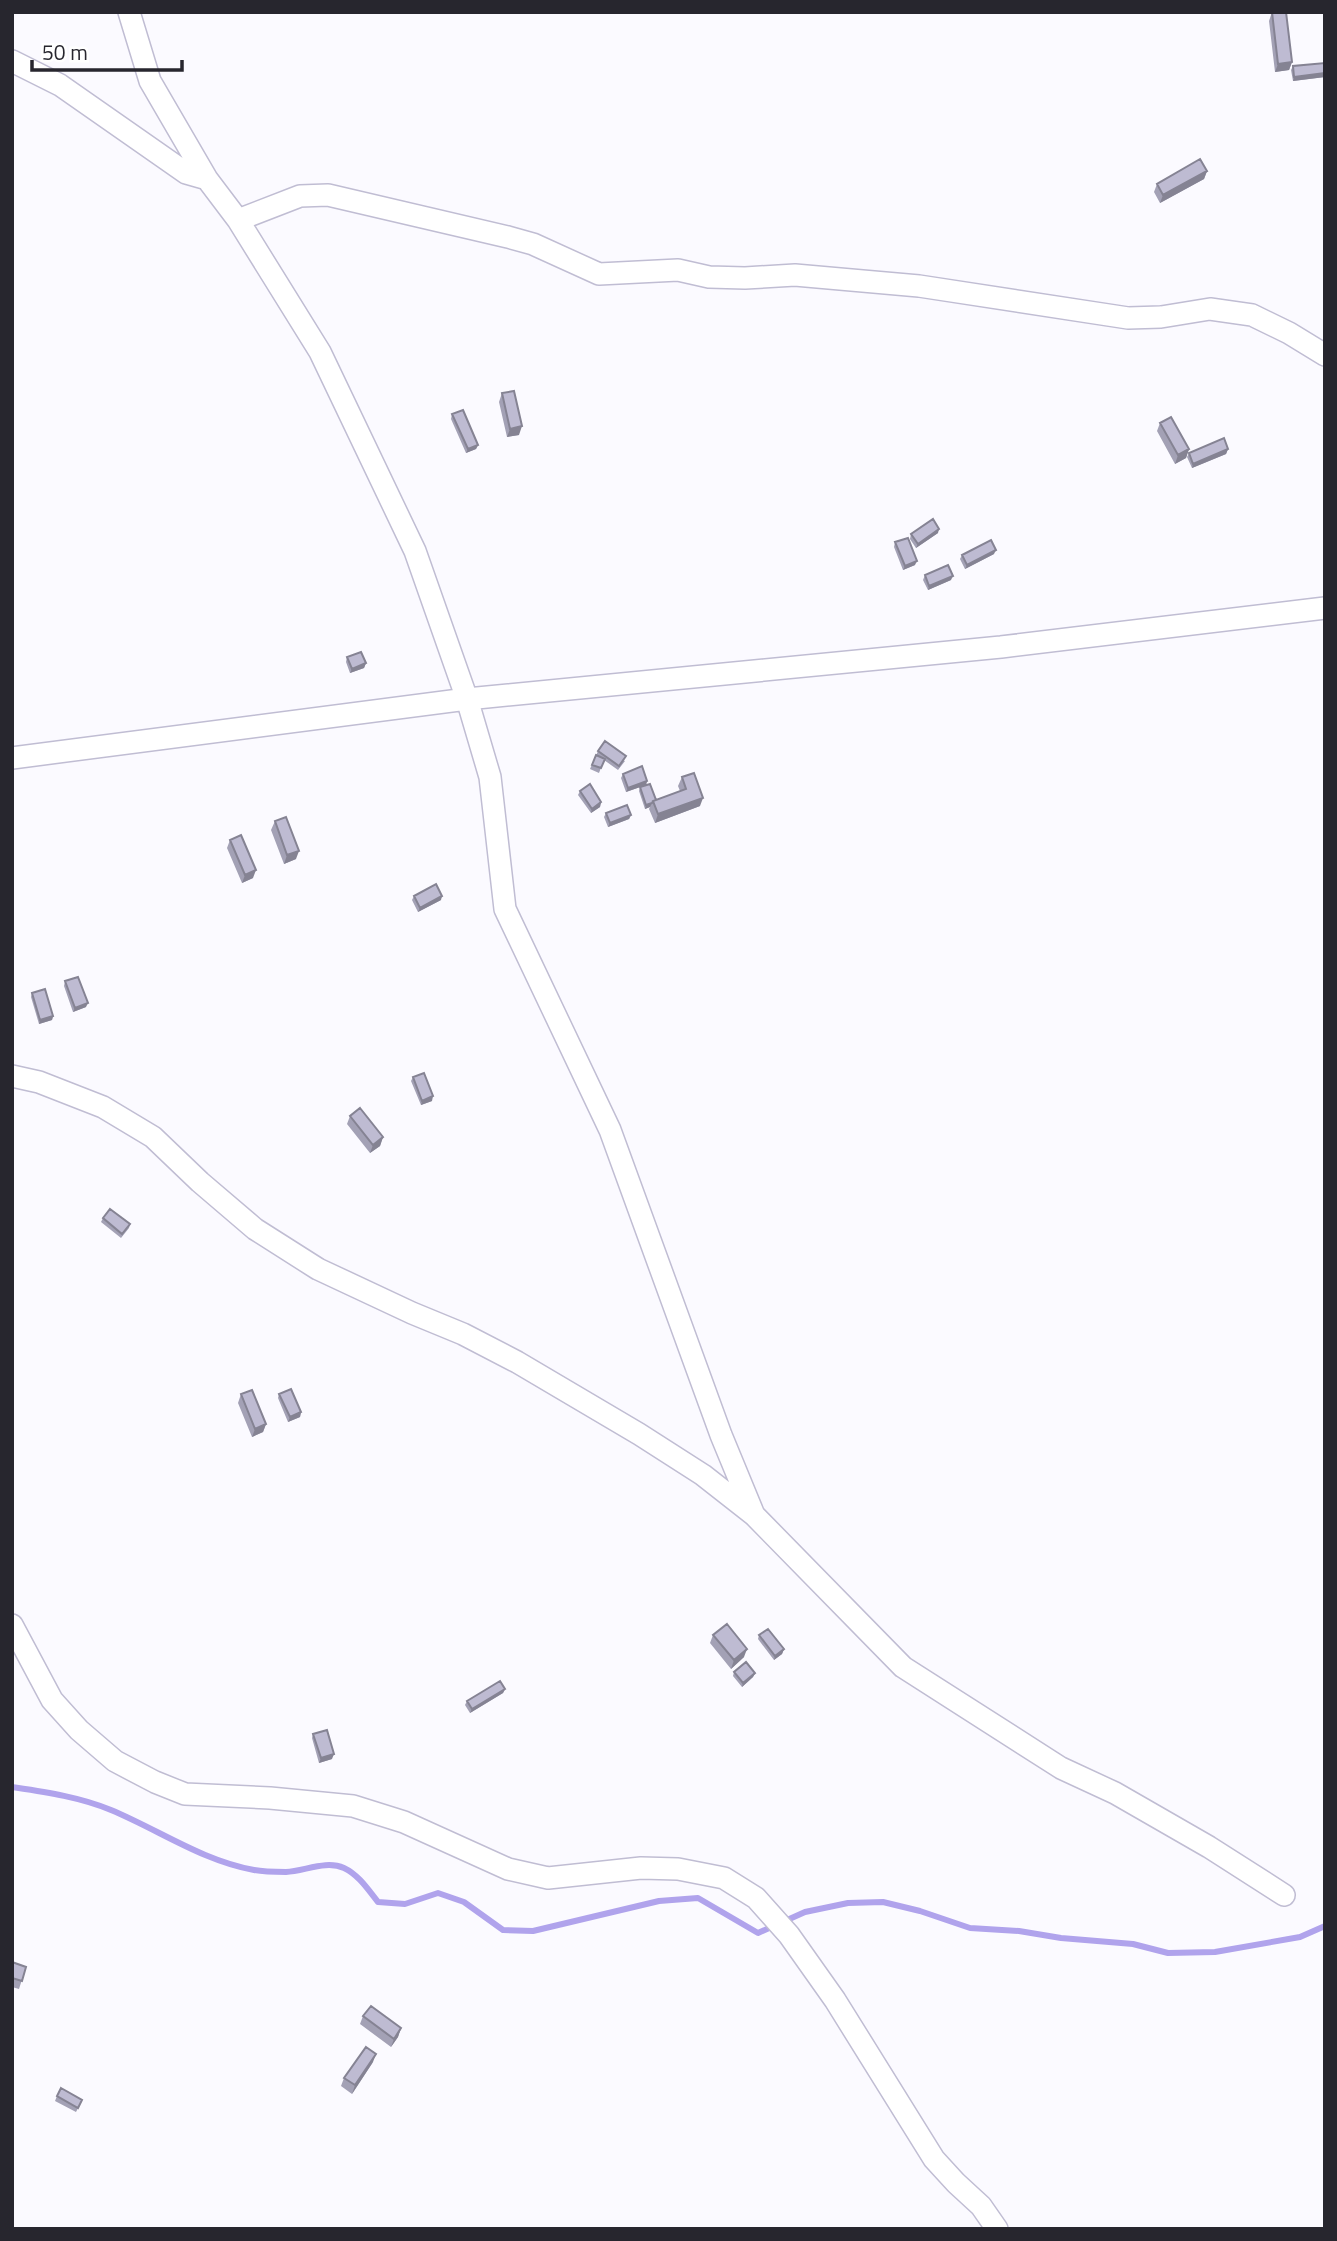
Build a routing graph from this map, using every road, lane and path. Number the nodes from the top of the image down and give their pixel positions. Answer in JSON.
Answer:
{"nodes":[{"id":1,"x":129,"y":12,"type":"edge"},
{"id":2,"x":12,"y":61,"type":"edge"},
{"id":3,"x":207,"y":179,"type":"junction"},
{"id":4,"x":238,"y":220,"type":"junction"},
{"id":5,"x":1325,"y":355,"type":"edge"},
{"id":6,"x":1325,"y":608,"type":"edge"},
{"id":7,"x":467,"y":699,"type":"junction"},
{"id":8,"x":12,"y":758,"type":"edge"},
{"id":9,"x":12,"y":1076,"type":"edge"},
{"id":10,"x":754,"y":1515,"type":"junction"},
{"id":11,"x":12,"y":1625,"type":"edge"},
{"id":12,"x":1284,"y":1895,"type":"dead end"},
{"id":13,"x":997,"y":2229,"type":"edge"}],
"edges":[{"from":1,"to":3,"type":"street"},
{"from":2,"to":3,"type":"street"},
{"from":3,"to":4,"type":"street"},
{"from":4,"to":5,"type":"street"},
{"from":4,"to":7,"type":"street"},
{"from":6,"to":7,"type":"street"},
{"from":7,"to":8,"type":"street"},
{"from":7,"to":10,"type":"street"},
{"from":9,"to":10,"type":"street"},
{"from":10,"to":12,"type":"street"},
{"from":11,"to":13,"type":"street"}]}
